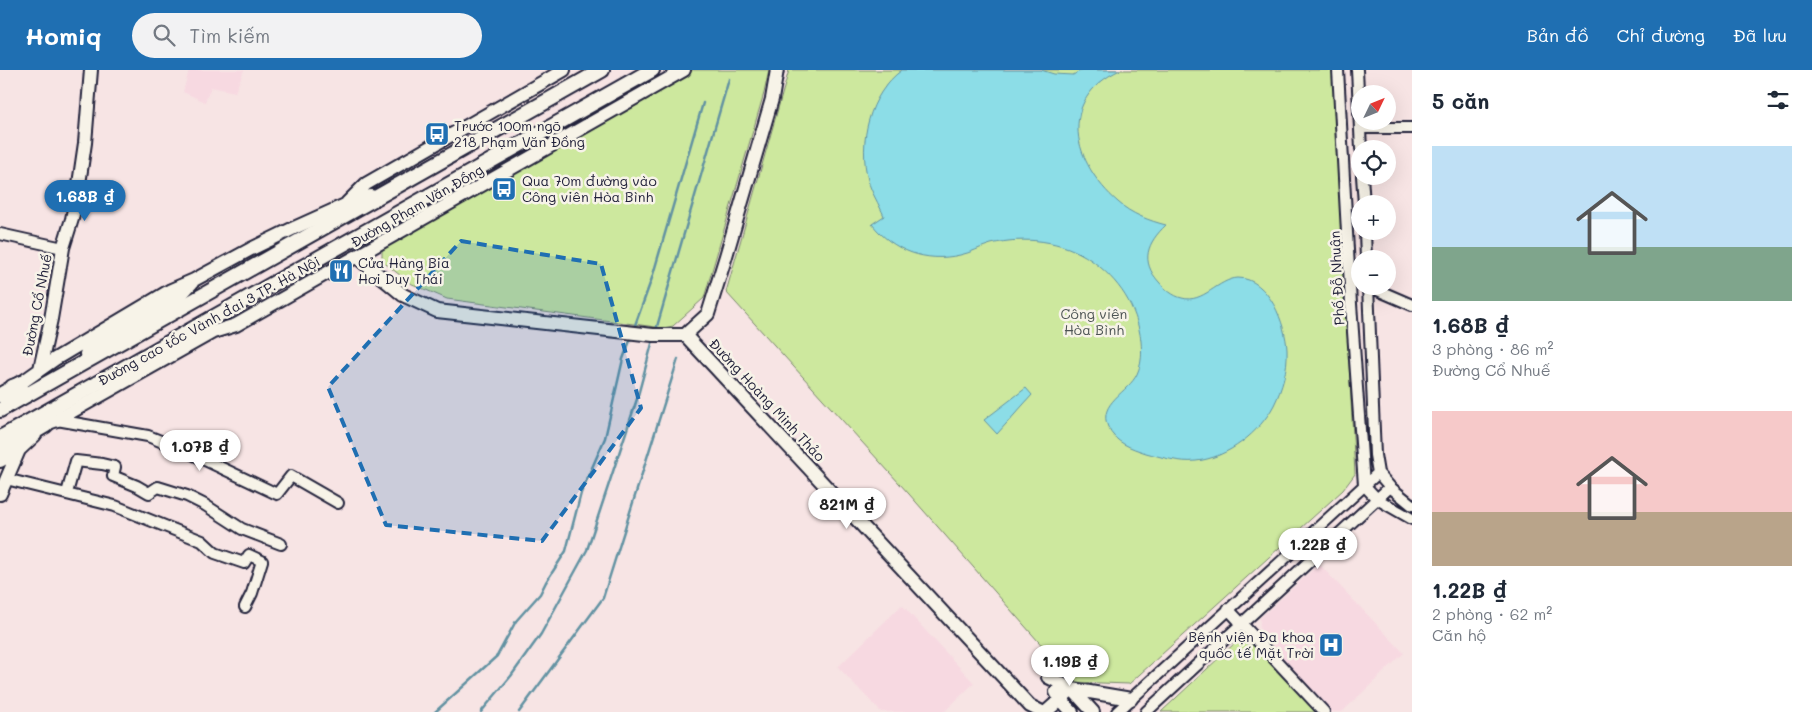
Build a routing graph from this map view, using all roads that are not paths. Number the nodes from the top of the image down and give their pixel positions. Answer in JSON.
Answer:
{"nodes":[{"id":1,"x":91,"y":70,"type":"edge"},
{"id":2,"x":564,"y":70,"type":"edge"},
{"id":3,"x":596,"y":70,"type":"edge"},
{"id":4,"x":602,"y":70,"type":"edge"},
{"id":5,"x":653,"y":70,"type":"edge"},
{"id":6,"x":684,"y":70,"type":"edge"},
{"id":7,"x":777,"y":70,"type":"edge"},
{"id":8,"x":1338,"y":70,"type":"edge"},
{"id":9,"x":1357,"y":70,"type":"edge"},
{"id":10,"x":1358,"y":85,"type":"edge"},
{"id":11,"x":1396,"y":128,"type":"edge"},
{"id":12,"x":1412,"y":128,"type":"edge"},
{"id":13,"x":1351,"y":184,"type":"edge"},
{"id":14,"x":1345,"y":186,"type":"junction"},
{"id":15,"x":345,"y":205,"type":"junction"},
{"id":16,"x":0,"y":234,"type":"edge"},
{"id":17,"x":63,"y":248,"type":"junction"},
{"id":18,"x":357,"y":257,"type":"junction"},
{"id":19,"x":194,"y":280,"type":"junction"},
{"id":20,"x":1368,"y":295,"type":"edge"},
{"id":21,"x":1389,"y":295,"type":"edge"},
{"id":22,"x":1412,"y":305,"type":"edge"},
{"id":23,"x":213,"y":332,"type":"junction"},
{"id":24,"x":685,"y":335,"type":"junction"},
{"id":25,"x":40,"y":369,"type":"junction"},
{"id":26,"x":21,"y":383,"type":"junction"},
{"id":27,"x":0,"y":389,"type":"edge"},
{"id":28,"x":0,"y":395,"type":"edge"},
{"id":29,"x":0,"y":404,"type":"edge"},
{"id":30,"x":0,"y":410,"type":"edge"},
{"id":31,"x":52,"y":423,"type":"junction"},
{"id":32,"x":0,"y":440,"type":"edge"},
{"id":33,"x":19,"y":450,"type":"junction"},
{"id":34,"x":0,"y":452,"type":"edge"},
{"id":35,"x":0,"y":461,"type":"edge"},
{"id":36,"x":1378,"y":473,"type":"junction"},
{"id":37,"x":6,"y":479,"type":"junction"},
{"id":38,"x":1364,"y":485,"type":"junction"},
{"id":39,"x":1390,"y":487,"type":"junction"},
{"id":40,"x":67,"y":493,"type":"junction"},
{"id":41,"x":0,"y":494,"type":"edge"},
{"id":42,"x":1376,"y":499,"type":"junction"},
{"id":43,"x":338,"y":503,"type":"dead end"},
{"id":44,"x":1412,"y":505,"type":"edge"},
{"id":45,"x":1412,"y":519,"type":"edge"},
{"id":46,"x":281,"y":544,"type":"dead end"},
{"id":47,"x":246,"y":607,"type":"dead end"},
{"id":48,"x":1228,"y":609,"type":"junction"},
{"id":49,"x":1242,"y":624,"type":"junction"},
{"id":50,"x":1072,"y":688,"type":"junction"},
{"id":51,"x":1060,"y":699,"type":"junction"},
{"id":52,"x":1130,"y":699,"type":"junction"},
{"id":53,"x":1030,"y":709,"type":"edge"},
{"id":54,"x":1042,"y":712,"type":"edge"},
{"id":55,"x":1046,"y":712,"type":"edge"},
{"id":56,"x":1072,"y":712,"type":"edge"},
{"id":57,"x":1093,"y":712,"type":"edge"},
{"id":58,"x":1117,"y":712,"type":"edge"},
{"id":59,"x":1146,"y":712,"type":"edge"},
{"id":60,"x":1324,"y":712,"type":"edge"}],
"edges":[{"from":1,"to":17,"type":"main road","name":"Đường Cổ Nhuế"},
{"from":2,"to":15,"type":"main road"},
{"from":3,"to":15,"type":"main road"},
{"from":4,"to":30,"type":"highway","name":"Đường cao tốc Vành đai 3 TP. Hà Nội"},
{"from":5,"to":23,"type":"main road","name":"Đường Phạm Văn Đồng"},
{"from":5,"to":32,"type":"highway","name":"Đường cao tốc Vành đai 3 TP. Hà Nội"},
{"from":6,"to":18,"type":"main road","name":"Đường Phạm Văn Đồng"},
{"from":7,"to":24,"type":"main road"},
{"from":8,"to":14,"type":"street","name":"Phố Đỗ Nhuận"},
{"from":9,"to":10,"type":"street"},
{"from":11,"to":12,"type":"street"},
{"from":13,"to":14,"type":"street"},
{"from":14,"to":38,"type":"street","name":"Phố Đỗ Nhuận"},
{"from":15,"to":19,"type":"main road"},
{"from":16,"to":17,"type":"street"},
{"from":17,"to":25,"type":"main road","name":"Đường Cổ Nhuế"},
{"from":18,"to":23,"type":"main road","name":"Đường Phạm Văn Đồng"},
{"from":18,"to":24,"type":"main road"},
{"from":19,"to":25,"type":"main road"},
{"from":19,"to":29,"type":"main road"},
{"from":20,"to":36,"type":"street"},
{"from":21,"to":22,"type":"street"},
{"from":23,"to":31,"type":"main road","name":"Đường Phạm Văn Đồng"},
{"from":24,"to":53,"type":"main road","name":"Đường Hoàng Minh Thảo"},
{"from":25,"to":26,"type":"main road"},
{"from":26,"to":27,"type":"main road"},
{"from":26,"to":28,"type":"highway"},
{"from":31,"to":32,"type":"main road","name":"Đường Phạm Văn Đồng"},
{"from":31,"to":33,"type":"main road","name":"Đường Phạm Văn Đồng"},
{"from":31,"to":34,"type":"highway"},
{"from":31,"to":43,"type":"street"},
{"from":33,"to":35,"type":"main road","name":"Đường Phạm Văn Đồng"},
{"from":33,"to":37,"type":"main road"},
{"from":36,"to":38,"type":"street"},
{"from":36,"to":39,"type":"street"},
{"from":37,"to":40,"type":"street"},
{"from":37,"to":41,"type":"main road"},
{"from":38,"to":42,"type":"street"},
{"from":38,"to":48,"type":"street"},
{"from":39,"to":42,"type":"street"},
{"from":39,"to":44,"type":"street"},
{"from":40,"to":46,"type":"street"},
{"from":40,"to":47,"type":"street"},
{"from":42,"to":45,"type":"street"},
{"from":42,"to":49,"type":"street"},
{"from":48,"to":49,"type":"street"},
{"from":48,"to":52,"type":"street"},
{"from":49,"to":59,"type":"street"},
{"from":49,"to":60,"type":"street"},
{"from":50,"to":51,"type":"main road"},
{"from":50,"to":51,"type":"main road"},
{"from":50,"to":52,"type":"main road"},
{"from":50,"to":57,"type":"main road"},
{"from":51,"to":55,"type":"main road"},
{"from":51,"to":56,"type":"main road"},
{"from":52,"to":58,"type":"street"},
{"from":53,"to":54,"type":"main road","name":"Đường Hoàng Minh Thảo"}]}
